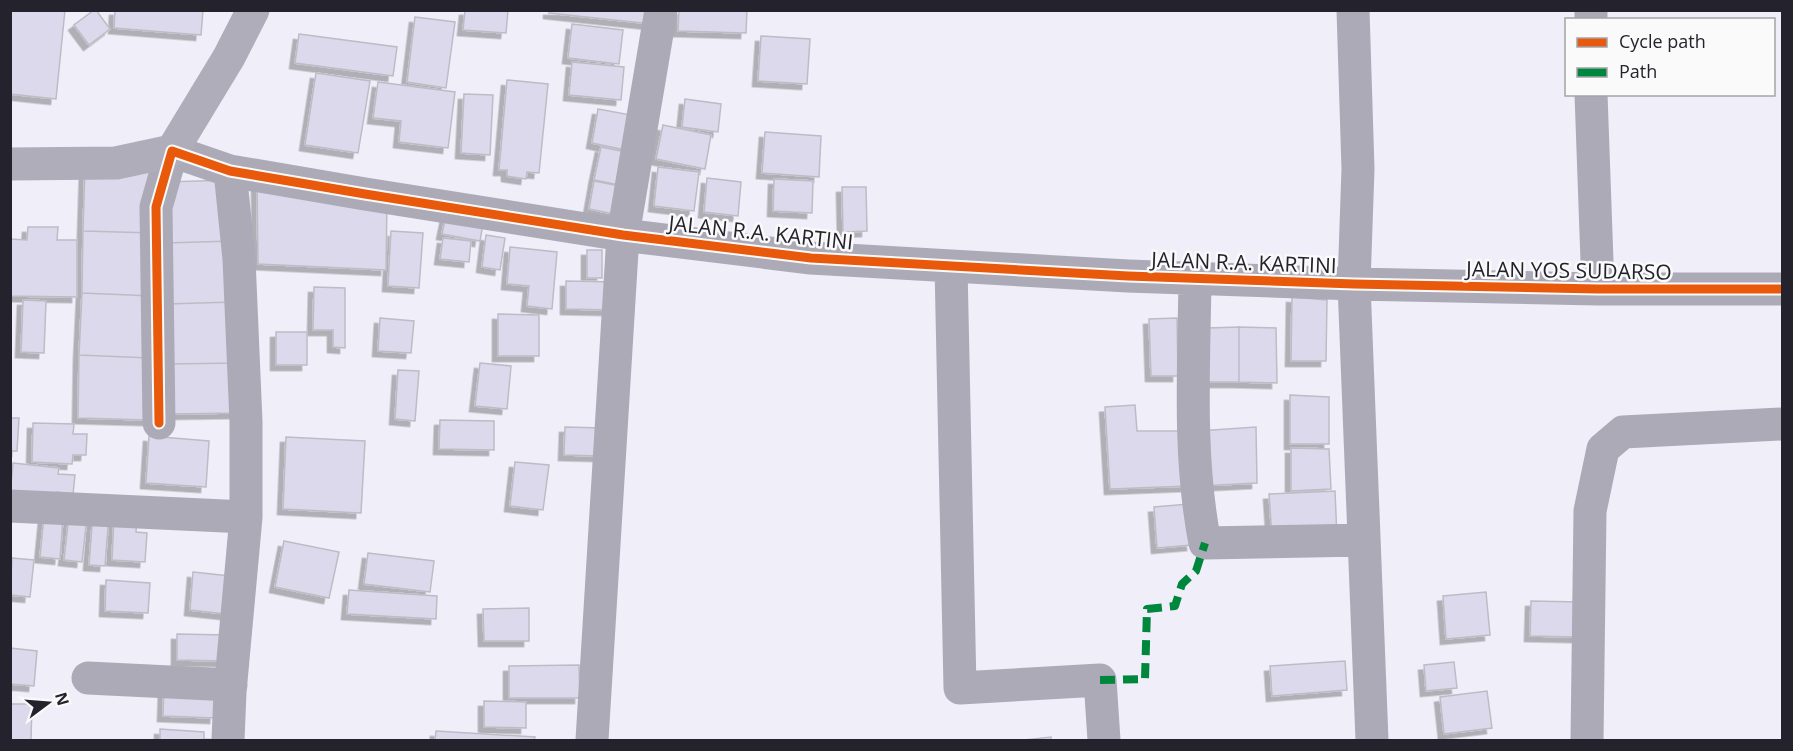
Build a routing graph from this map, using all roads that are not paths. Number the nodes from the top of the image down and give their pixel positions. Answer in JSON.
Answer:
{"nodes":[{"id":1,"x":254,"y":10,"type":"edge"},
{"id":2,"x":661,"y":10,"type":"edge"},
{"id":3,"x":1353,"y":10,"type":"edge"},
{"id":4,"x":1591,"y":96,"type":"edge"},
{"id":5,"x":172,"y":151,"type":"junction"},
{"id":6,"x":10,"y":164,"type":"edge"},
{"id":7,"x":230,"y":171,"type":"junction"},
{"id":8,"x":623,"y":235,"type":"junction"},
{"id":9,"x":951,"y":266,"type":"junction"},
{"id":10,"x":1195,"y":278,"type":"junction"},
{"id":11,"x":1354,"y":284,"type":"junction"},
{"id":12,"x":1598,"y":289,"type":"junction"},
{"id":13,"x":1782,"y":289,"type":"edge"},
{"id":14,"x":159,"y":423,"type":"dead end"},
{"id":15,"x":1782,"y":424,"type":"edge"},
{"id":16,"x":10,"y":506,"type":"edge"},
{"id":17,"x":246,"y":517,"type":"junction"},
{"id":18,"x":1364,"y":540,"type":"junction"},
{"id":19,"x":88,"y":678,"type":"dead end"},
{"id":20,"x":231,"y":685,"type":"junction"},
{"id":21,"x":228,"y":741,"type":"edge"},
{"id":22,"x":592,"y":741,"type":"edge"},
{"id":23,"x":1104,"y":741,"type":"edge"},
{"id":24,"x":1372,"y":741,"type":"edge"},
{"id":25,"x":1587,"y":741,"type":"edge"}],
"edges":[{"from":1,"to":5,"type":"main road"},
{"from":2,"to":8,"type":"street"},
{"from":3,"to":11,"type":"street"},
{"from":4,"to":12,"type":"street"},
{"from":5,"to":6,"type":"main road"},
{"from":5,"to":7,"type":"street","name":"JALAN R.A. KARTINI"},
{"from":5,"to":14,"type":"street"},
{"from":7,"to":8,"type":"street","name":"JALAN R.A. KARTINI"},
{"from":7,"to":17,"type":"street"},
{"from":8,"to":9,"type":"street","name":"JALAN R.A. KARTINI"},
{"from":8,"to":22,"type":"street"},
{"from":9,"to":10,"type":"street","name":"JALAN R.A. KARTINI"},
{"from":9,"to":23,"type":"street"},
{"from":10,"to":11,"type":"street","name":"JALAN R.A. KARTINI"},
{"from":10,"to":18,"type":"street"},
{"from":11,"to":12,"type":"street","name":"JALAN YOS SUDARSO"},
{"from":11,"to":18,"type":"street"},
{"from":12,"to":13,"type":"street","name":"JALAN YOS SUDARSO"},
{"from":15,"to":25,"type":"street"},
{"from":16,"to":17,"type":"street"},
{"from":17,"to":20,"type":"street"},
{"from":18,"to":24,"type":"street"},
{"from":19,"to":20,"type":"street"},
{"from":20,"to":21,"type":"street"}]}
